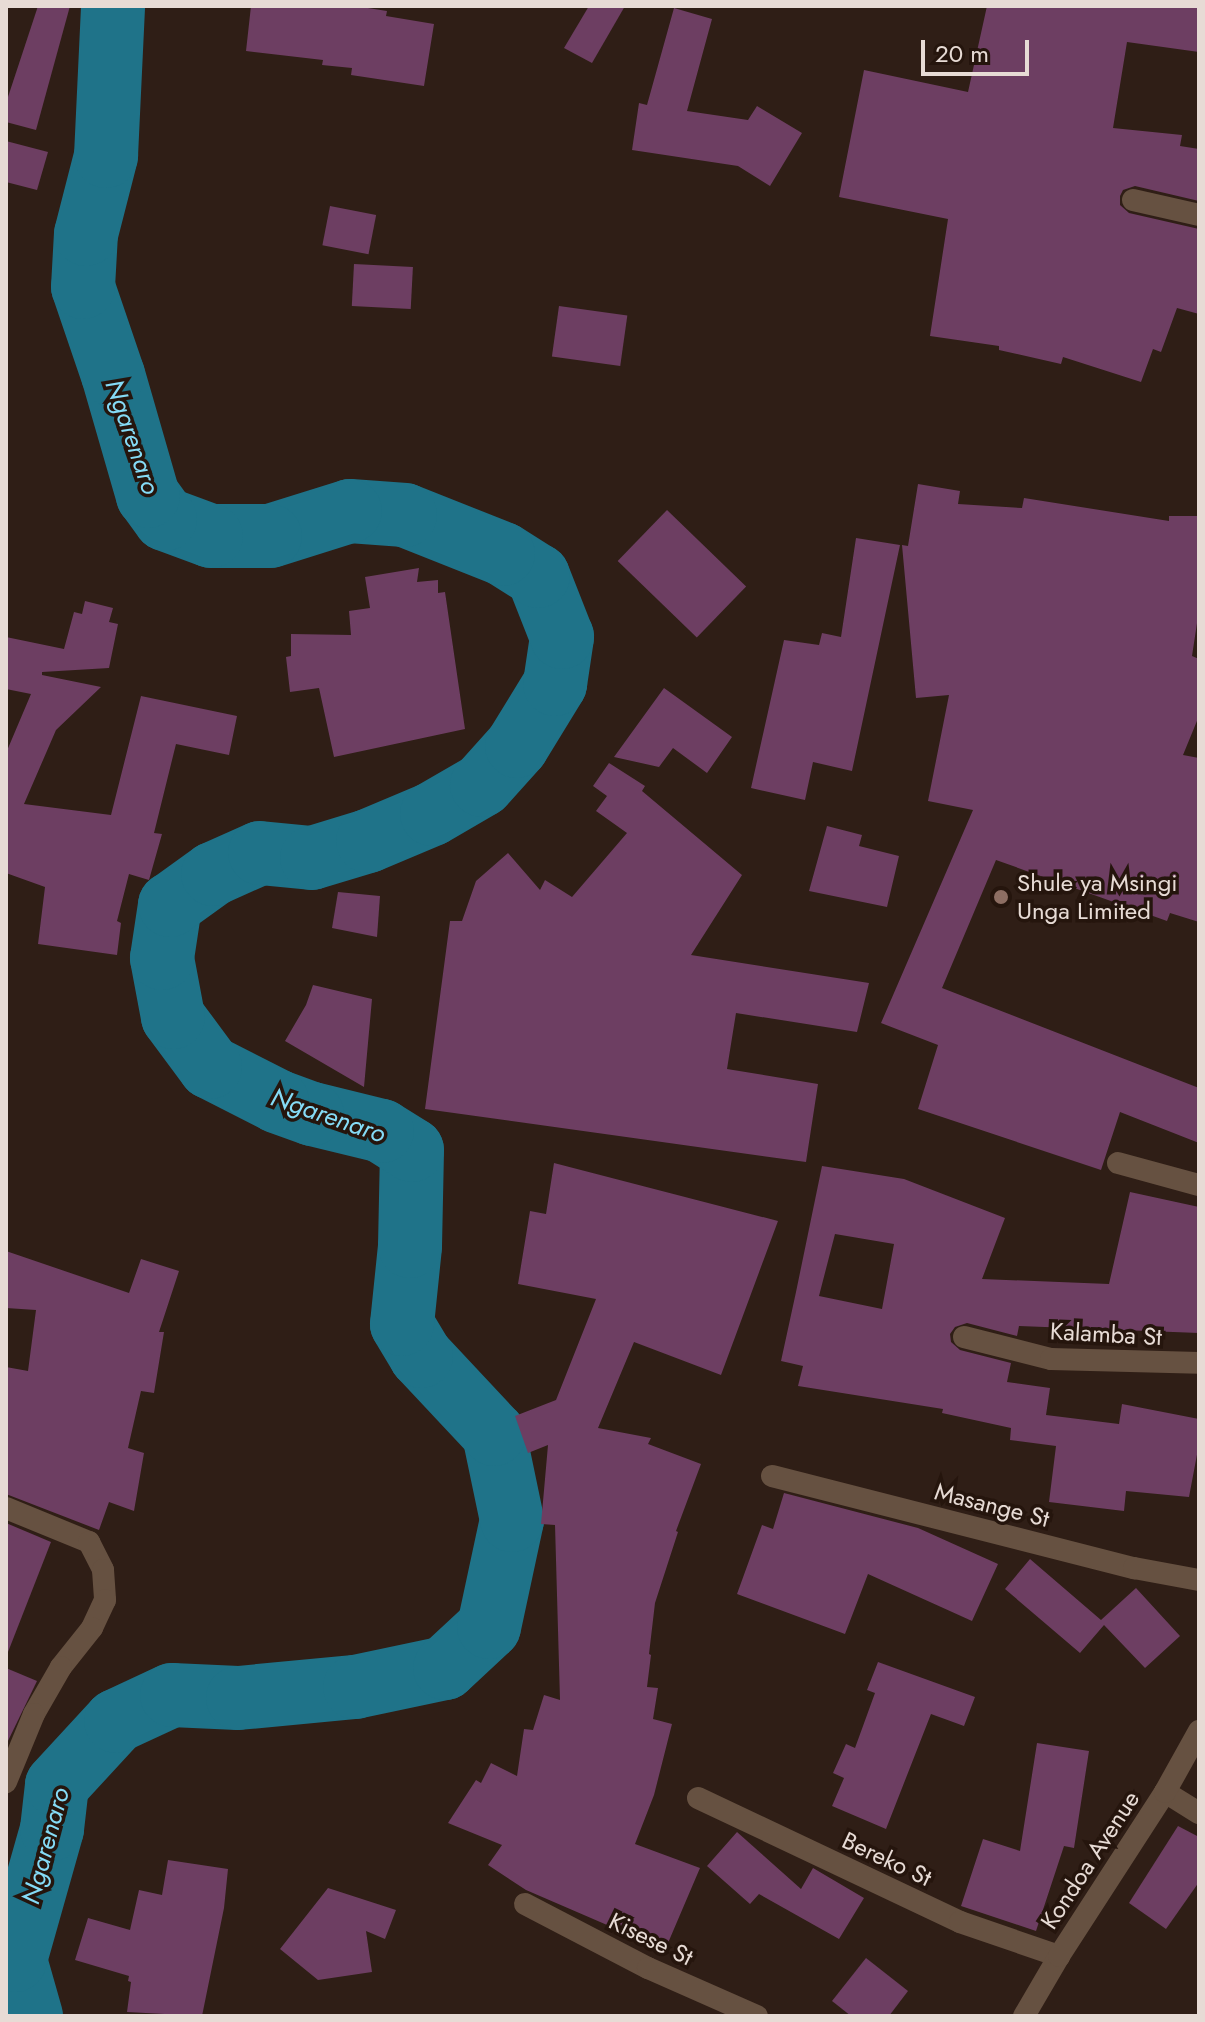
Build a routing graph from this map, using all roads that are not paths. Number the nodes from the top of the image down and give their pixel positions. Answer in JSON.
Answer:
{"nodes":[{"id":1,"x":1133,"y":200,"type":"dead end"},
{"id":2,"x":1199,"y":215,"type":"edge"},
{"id":3,"x":1118,"y":1163,"type":"dead end"},
{"id":4,"x":1199,"y":1185,"type":"edge"},
{"id":5,"x":964,"y":1337,"type":"dead end"},
{"id":6,"x":1199,"y":1363,"type":"edge"},
{"id":7,"x":772,"y":1476,"type":"dead end"},
{"id":8,"x":6,"y":1508,"type":"edge"},
{"id":9,"x":1199,"y":1580,"type":"edge"},
{"id":10,"x":1199,"y":1731,"type":"edge"},
{"id":11,"x":6,"y":1782,"type":"edge"},
{"id":12,"x":1165,"y":1792,"type":"junction"},
{"id":13,"x":698,"y":1798,"type":"dead end"},
{"id":14,"x":1199,"y":1813,"type":"edge"},
{"id":15,"x":525,"y":1904,"type":"dead end"},
{"id":16,"x":1059,"y":1956,"type":"junction"},
{"id":17,"x":757,"y":2016,"type":"edge"},
{"id":18,"x":1024,"y":2016,"type":"edge"}],
"edges":[{"from":1,"to":2,"type":"street"},
{"from":3,"to":4,"type":"street"},
{"from":5,"to":6,"type":"street","name":"Kalamba St"},
{"from":7,"to":9,"type":"street","name":"Masange St"},
{"from":8,"to":11,"type":"street"},
{"from":10,"to":12,"type":"street","name":"Kondoa Avenue"},
{"from":12,"to":14,"type":"street"},
{"from":12,"to":16,"type":"street","name":"Kondoa Avenue"},
{"from":13,"to":16,"type":"street","name":"Bereko St"},
{"from":15,"to":17,"type":"street","name":"Kisese St"},
{"from":16,"to":18,"type":"street","name":"Kondoa Avenue"}]}
